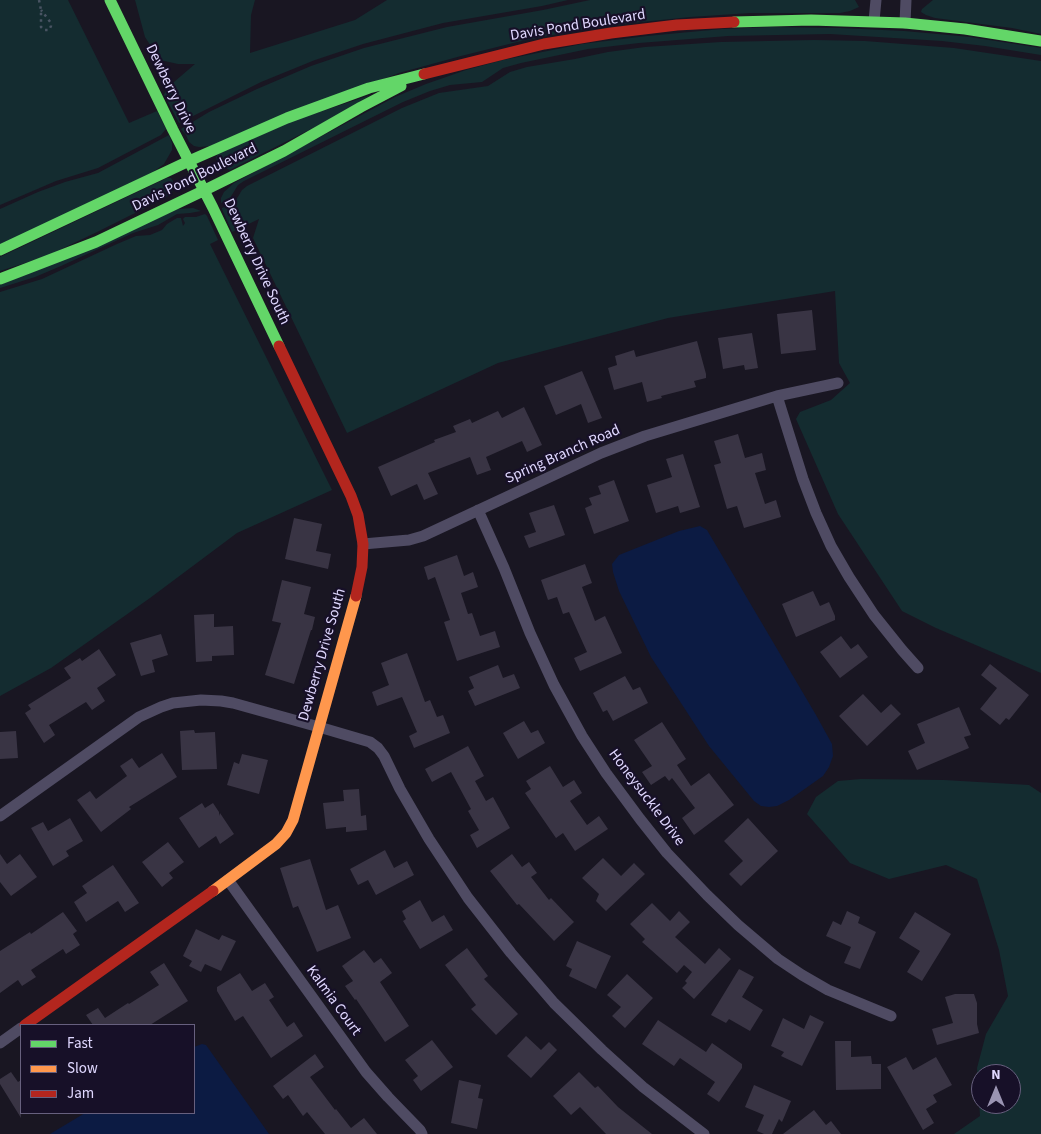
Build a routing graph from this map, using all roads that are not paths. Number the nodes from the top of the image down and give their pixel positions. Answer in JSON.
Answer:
{"nodes":[{"id":1,"x":110,"y":0,"type":"edge"},
{"id":2,"x":876,"y":0,"type":"edge"},
{"id":3,"x":906,"y":0,"type":"edge"},
{"id":4,"x":874,"y":21,"type":"junction"},
{"id":5,"x":904,"y":23,"type":"junction"},
{"id":6,"x":1041,"y":40,"type":"edge"},
{"id":7,"x":422,"y":75,"type":"junction"},
{"id":8,"x":189,"y":161,"type":"junction"},
{"id":9,"x":205,"y":190,"type":"junction"},
{"id":10,"x":0,"y":250,"type":"edge"},
{"id":11,"x":0,"y":279,"type":"edge"},
{"id":12,"x":838,"y":383,"type":"dead end"},
{"id":13,"x":777,"y":396,"type":"junction"},
{"id":14,"x":478,"y":510,"type":"junction"},
{"id":15,"x":363,"y":544,"type":"junction"},
{"id":16,"x":918,"y":668,"type":"dead end"},
{"id":17,"x":319,"y":727,"type":"junction"},
{"id":18,"x":0,"y":816,"type":"edge"},
{"id":19,"x":228,"y":880,"type":"junction"},
{"id":20,"x":891,"y":1016,"type":"dead end"},
{"id":21,"x":26,"y":1024,"type":"edge"},
{"id":22,"x":20,"y":1029,"type":"edge"},
{"id":23,"x":0,"y":1043,"type":"edge"},
{"id":24,"x":422,"y":1134,"type":"edge"},
{"id":25,"x":704,"y":1134,"type":"edge"}],
"edges":[{"from":1,"to":8,"type":"street","name":"Dewberry Drive"},
{"from":2,"to":4,"type":"street"},
{"from":3,"to":5,"type":"street"},
{"from":4,"to":5,"type":"street","name":"Davis Pond Boulevard"},
{"from":4,"to":7,"type":"street","name":"Davis Pond Boulevard"},
{"from":5,"to":6,"type":"street","name":"Davis Pond Boulevard"},
{"from":7,"to":8,"type":"street","name":"Davis Pond Boulevard"},
{"from":7,"to":9,"type":"street","name":"Davis Pond Boulevard"},
{"from":8,"to":9,"type":"street","name":"Dewberry Drive"},
{"from":8,"to":10,"type":"street","name":"Davis Pond Boulevard"},
{"from":9,"to":11,"type":"street","name":"Davis Pond Boulevard"},
{"from":9,"to":15,"type":"street","name":"Dewberry Drive South"},
{"from":12,"to":13,"type":"street","name":"Spring Branch Road"},
{"from":13,"to":14,"type":"street","name":"Spring Branch Road"},
{"from":13,"to":16,"type":"street"},
{"from":14,"to":15,"type":"street","name":"Spring Branch Road"},
{"from":14,"to":20,"type":"street","name":"Honeysuckle Drive"},
{"from":15,"to":17,"type":"street","name":"Dewberry Drive South"},
{"from":17,"to":18,"type":"street"},
{"from":17,"to":19,"type":"street","name":"Dewberry Drive South"},
{"from":17,"to":25,"type":"street"},
{"from":19,"to":21,"type":"street","name":"Dewberry Drive South"},
{"from":19,"to":24,"type":"street","name":"Kalmia Court"},
{"from":22,"to":23,"type":"street"}]}
